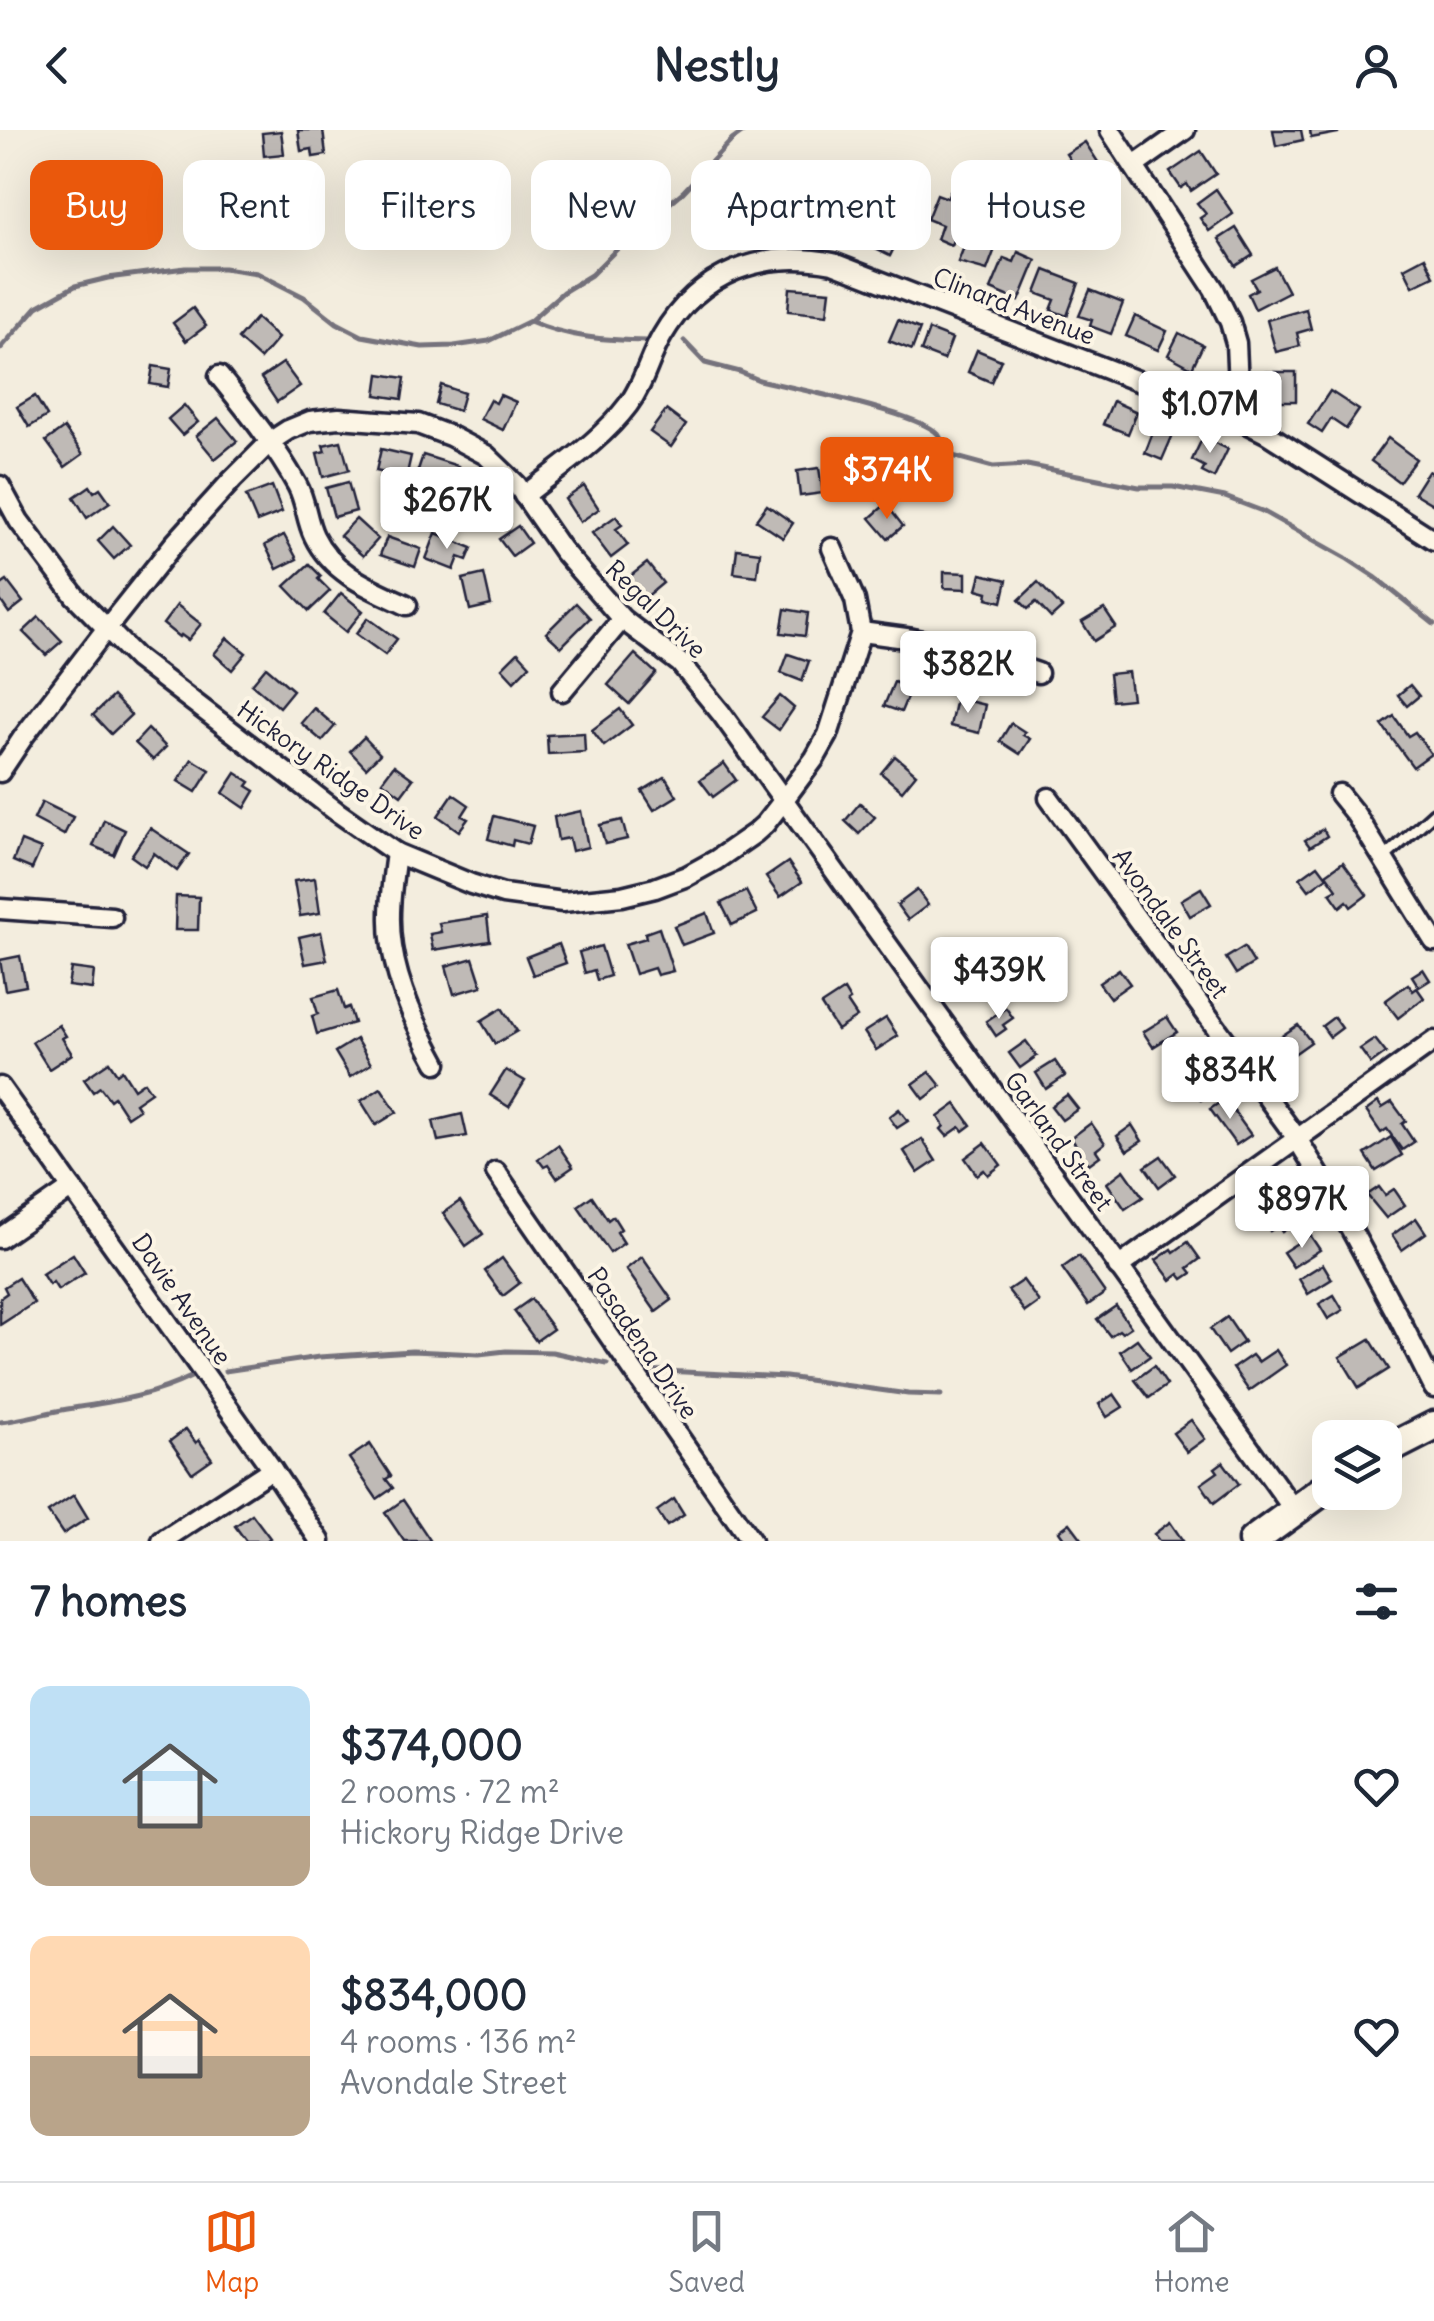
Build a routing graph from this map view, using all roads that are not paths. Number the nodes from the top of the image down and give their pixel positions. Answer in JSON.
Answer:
{"nodes":[{"id":1,"x":1110,"y":130,"type":"edge"},
{"id":2,"x":1185,"y":130,"type":"edge"},
{"id":3,"x":1134,"y":166,"type":"junction"},
{"id":4,"x":220,"y":376,"type":"dead end"},
{"id":5,"x":1228,"y":416,"type":"junction"},
{"id":6,"x":271,"y":441,"type":"junction"},
{"id":7,"x":0,"y":486,"type":"edge"},
{"id":8,"x":524,"y":496,"type":"junction"},
{"id":9,"x":1434,"y":540,"type":"edge"},
{"id":10,"x":832,"y":548,"type":"dead end"},
{"id":11,"x":407,"y":604,"type":"dead end"},
{"id":12,"x":622,"y":619,"type":"junction"},
{"id":13,"x":107,"y":628,"type":"junction"},
{"id":14,"x":861,"y":632,"type":"junction"},
{"id":15,"x":1038,"y":673,"type":"dead end"},
{"id":16,"x":562,"y":691,"type":"dead end"},
{"id":17,"x":0,"y":772,"type":"edge"},
{"id":18,"x":1339,"y":794,"type":"dead end"},
{"id":19,"x":1050,"y":798,"type":"dead end"},
{"id":20,"x":783,"y":801,"type":"junction"},
{"id":21,"x":1434,"y":813,"type":"edge"},
{"id":22,"x":396,"y":854,"type":"junction"},
{"id":23,"x":1383,"y":859,"type":"junction"},
{"id":24,"x":0,"y":908,"type":"edge"},
{"id":25,"x":112,"y":917,"type":"dead end"},
{"id":26,"x":1434,"y":941,"type":"edge"},
{"id":27,"x":1434,"y":1040,"type":"edge"},
{"id":28,"x":436,"y":1063,"type":"dead end"},
{"id":29,"x":0,"y":1087,"type":"edge"},
{"id":30,"x":1296,"y":1137,"type":"junction"},
{"id":31,"x":496,"y":1172,"type":"dead end"},
{"id":32,"x":72,"y":1188,"type":"junction"},
{"id":33,"x":0,"y":1238,"type":"edge"},
{"id":34,"x":1118,"y":1266,"type":"junction"},
{"id":35,"x":1434,"y":1388,"type":"edge"},
{"id":36,"x":1434,"y":1426,"type":"edge"},
{"id":37,"x":1402,"y":1442,"type":"edge"},
{"id":38,"x":272,"y":1469,"type":"junction"},
{"id":39,"x":1312,"y":1498,"type":"edge"},
{"id":40,"x":1294,"y":1510,"type":"junction"},
{"id":41,"x":162,"y":1541,"type":"edge"},
{"id":42,"x":320,"y":1541,"type":"edge"},
{"id":43,"x":751,"y":1541,"type":"edge"},
{"id":44,"x":1253,"y":1541,"type":"edge"}],
"edges":[{"from":1,"to":3,"type":"street"},
{"from":2,"to":3,"type":"street"},
{"from":3,"to":5,"type":"street"},
{"from":4,"to":6,"type":"street"},
{"from":5,"to":8,"type":"street","name":"Clinard Avenue"},
{"from":5,"to":9,"type":"street","name":"Clinard Avenue"},
{"from":6,"to":8,"type":"street","name":"Regal Drive"},
{"from":6,"to":11,"type":"street"},
{"from":6,"to":13,"type":"street","name":"Regal Drive"},
{"from":7,"to":13,"type":"street","name":"Hickory Ridge Drive"},
{"from":8,"to":12,"type":"street","name":"Regal Drive"},
{"from":10,"to":14,"type":"street"},
{"from":12,"to":16,"type":"street"},
{"from":12,"to":20,"type":"street","name":"Regal Drive"},
{"from":13,"to":17,"type":"street"},
{"from":13,"to":22,"type":"street","name":"Hickory Ridge Drive"},
{"from":14,"to":15,"type":"street"},
{"from":14,"to":20,"type":"street","name":"Hickory Ridge Drive"},
{"from":18,"to":23,"type":"street"},
{"from":19,"to":30,"type":"street","name":"Avondale Street"},
{"from":20,"to":22,"type":"street","name":"Hickory Ridge Drive"},
{"from":20,"to":34,"type":"street","name":"Garland Street"},
{"from":21,"to":23,"type":"lane"},
{"from":22,"to":28,"type":"street"},
{"from":23,"to":26,"type":"street"},
{"from":24,"to":25,"type":"street"},
{"from":27,"to":30,"type":"street"},
{"from":29,"to":32,"type":"street","name":"Davie Avenue"},
{"from":30,"to":34,"type":"street"},
{"from":30,"to":35,"type":"street","name":"Avondale Street"},
{"from":31,"to":43,"type":"street","name":"Pasadena Drive"},
{"from":32,"to":33,"type":"street"},
{"from":32,"to":38,"type":"street","name":"Davie Avenue"},
{"from":34,"to":40,"type":"street","name":"Garland Street"},
{"from":36,"to":37,"type":"main road"},
{"from":38,"to":41,"type":"street"},
{"from":38,"to":42,"type":"street","name":"Davie Avenue"},
{"from":39,"to":40,"type":"main road"},
{"from":40,"to":44,"type":"main road"}]}
